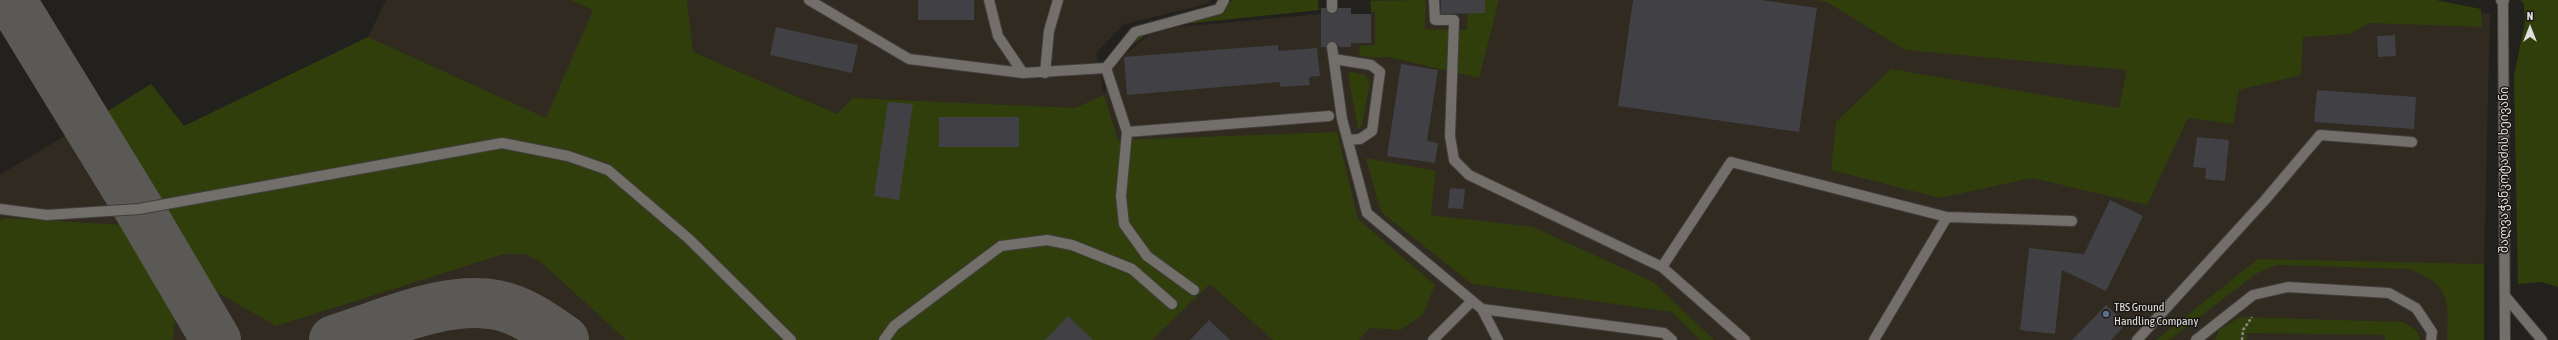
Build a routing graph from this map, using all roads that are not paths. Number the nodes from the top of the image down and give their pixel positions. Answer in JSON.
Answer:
{"nodes":[{"id":1,"x":809,"y":0,"type":"edge"},
{"id":2,"x":989,"y":0,"type":"edge"},
{"id":3,"x":1058,"y":0,"type":"edge"},
{"id":4,"x":1224,"y":0,"type":"edge"},
{"id":5,"x":1434,"y":0,"type":"edge"},
{"id":6,"x":2502,"y":0,"type":"edge"},
{"id":7,"x":1332,"y":47,"type":"dead end"},
{"id":8,"x":1334,"y":58,"type":"junction"},
{"id":9,"x":1106,"y":68,"type":"junction"},
{"id":10,"x":1023,"y":73,"type":"junction"},
{"id":11,"x":1045,"y":73,"type":"junction"},
{"id":12,"x":1329,"y":116,"type":"dead end"},
{"id":13,"x":1127,"y":132,"type":"junction"},
{"id":14,"x":1348,"y":140,"type":"junction"},
{"id":15,"x":2412,"y":142,"type":"dead end"},
{"id":16,"x":0,"y":209,"type":"edge"},
{"id":17,"x":1947,"y":217,"type":"junction"},
{"id":18,"x":2072,"y":221,"type":"dead end"},
{"id":19,"x":1662,"y":267,"type":"junction"},
{"id":20,"x":1194,"y":290,"type":"dead end"},
{"id":21,"x":2504,"y":296,"type":"junction"},
{"id":22,"x":1472,"y":301,"type":"junction"},
{"id":23,"x":1172,"y":304,"type":"dead end"},
{"id":24,"x":1482,"y":309,"type":"junction"},
{"id":25,"x":791,"y":340,"type":"edge"},
{"id":26,"x":884,"y":340,"type":"edge"},
{"id":27,"x":1433,"y":340,"type":"edge"},
{"id":28,"x":1498,"y":340,"type":"edge"},
{"id":29,"x":1672,"y":340,"type":"edge"},
{"id":30,"x":1745,"y":340,"type":"edge"},
{"id":31,"x":1874,"y":340,"type":"edge"},
{"id":32,"x":2137,"y":340,"type":"edge"},
{"id":33,"x":2196,"y":340,"type":"edge"},
{"id":34,"x":2431,"y":340,"type":"edge"},
{"id":35,"x":2505,"y":340,"type":"edge"},
{"id":36,"x":2542,"y":340,"type":"edge"}],
"edges":[{"from":1,"to":10,"type":"lane"},
{"from":2,"to":10,"type":"lane"},
{"from":3,"to":11,"type":"lane"},
{"from":4,"to":9,"type":"lane"},
{"from":5,"to":19,"type":"lane"},
{"from":6,"to":21,"type":"lane","name":"შალვა ჭანკოტაძის ხეივანი"},
{"from":7,"to":8,"type":"lane"},
{"from":8,"to":14,"type":"lane"},
{"from":8,"to":14,"type":"lane"},
{"from":9,"to":11,"type":"lane"},
{"from":9,"to":13,"type":"lane"},
{"from":10,"to":11,"type":"lane"},
{"from":12,"to":13,"type":"lane"},
{"from":13,"to":20,"type":"lane"},
{"from":14,"to":22,"type":"lane"},
{"from":15,"to":32,"type":"lane"},
{"from":16,"to":25,"type":"lane"},
{"from":17,"to":18,"type":"lane"},
{"from":17,"to":19,"type":"lane"},
{"from":17,"to":31,"type":"lane"},
{"from":19,"to":30,"type":"lane"},
{"from":21,"to":35,"type":"lane","name":"შალვა ჭანკოტაძის ხეივანი"},
{"from":21,"to":36,"type":"lane"},
{"from":22,"to":24,"type":"lane"},
{"from":22,"to":27,"type":"lane"},
{"from":23,"to":26,"type":"lane"},
{"from":24,"to":28,"type":"lane"},
{"from":24,"to":29,"type":"lane"},
{"from":33,"to":34,"type":"lane"}]}
